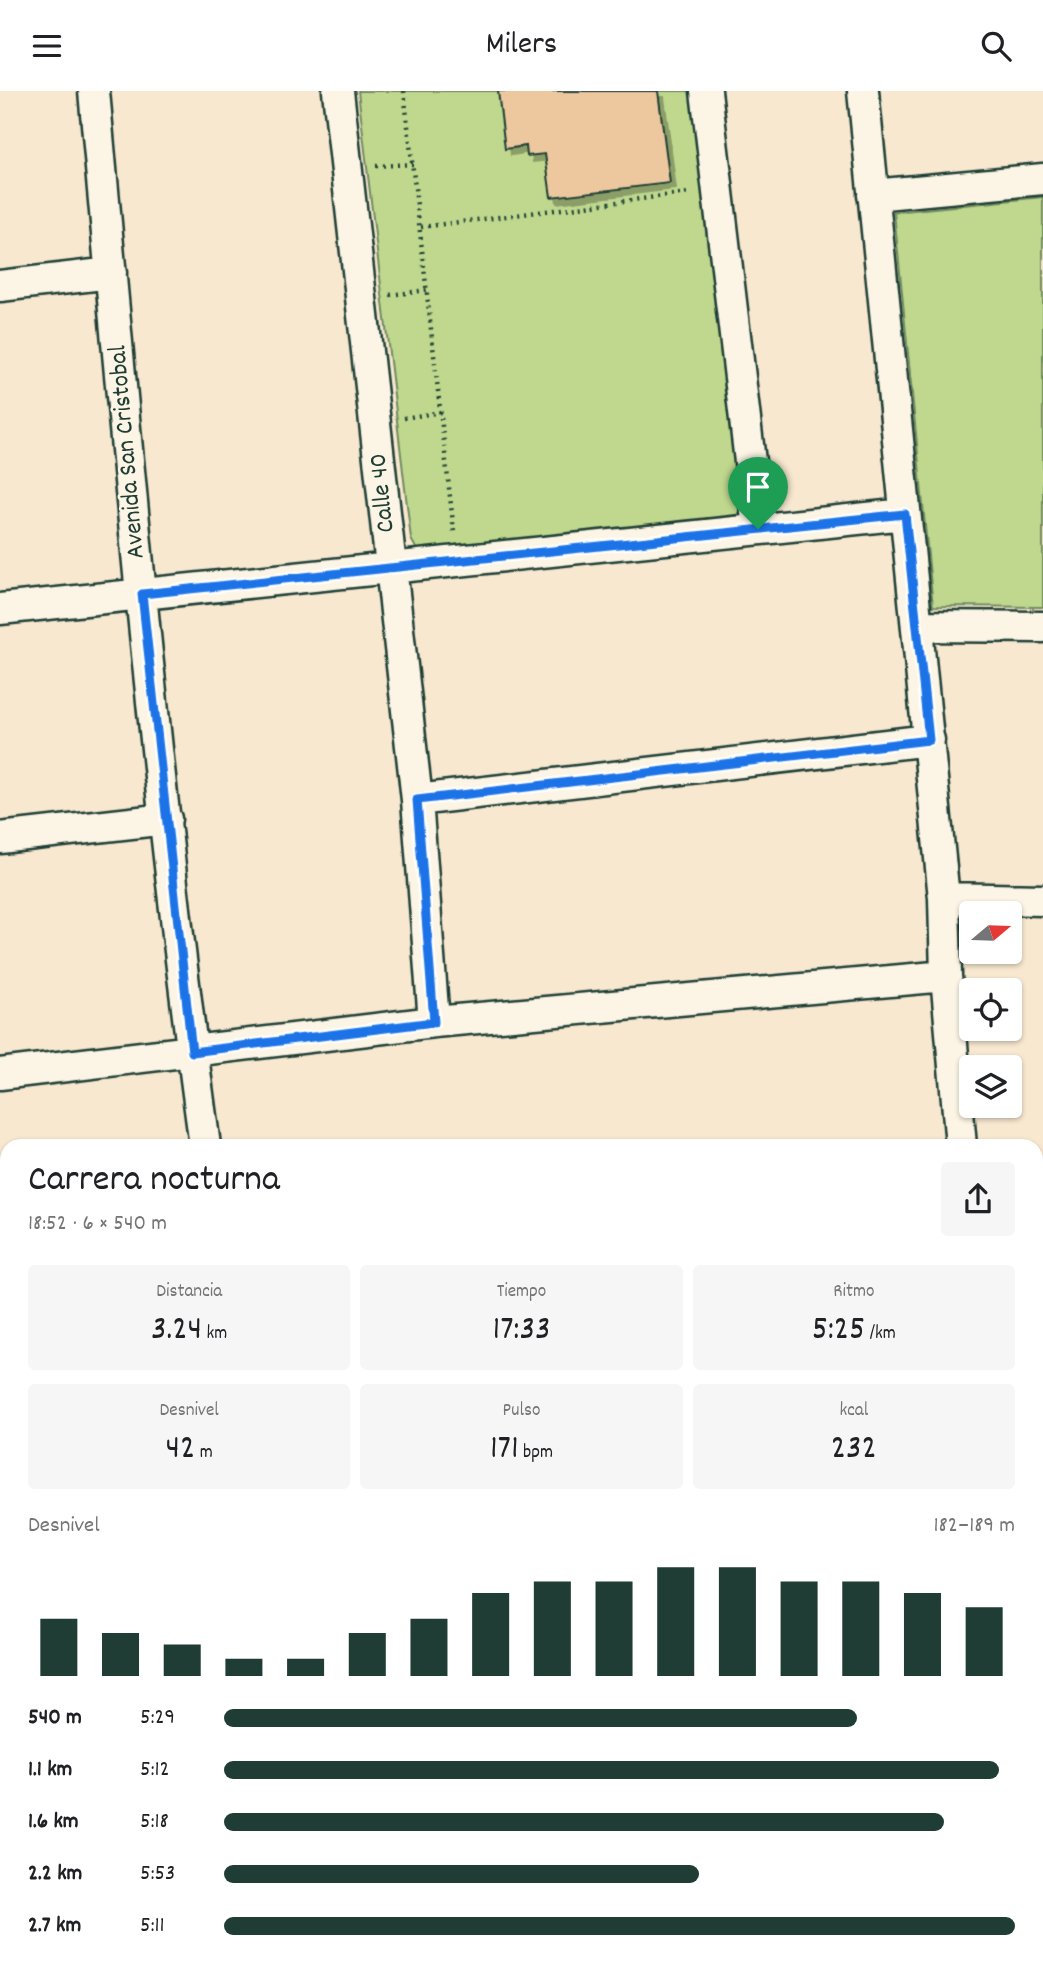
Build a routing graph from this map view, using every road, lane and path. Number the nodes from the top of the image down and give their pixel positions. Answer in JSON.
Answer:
{"nodes":[{"id":1,"x":94,"y":91,"type":"edge"},
{"id":2,"x":338,"y":91,"type":"edge"},
{"id":3,"x":404,"y":91,"type":"edge"},
{"id":4,"x":706,"y":91,"type":"edge"},
{"id":5,"x":863,"y":91,"type":"edge"},
{"id":6,"x":413,"y":164,"type":"junction"},
{"id":7,"x":367,"y":167,"type":"dead end"},
{"id":8,"x":1043,"y":179,"type":"edge"},
{"id":9,"x":689,"y":193,"type":"dead end"},
{"id":10,"x":873,"y":195,"type":"junction"},
{"id":11,"x":421,"y":227,"type":"junction"},
{"id":12,"x":111,"y":273,"type":"junction"},
{"id":13,"x":0,"y":286,"type":"edge"},
{"id":14,"x":428,"y":290,"type":"junction"},
{"id":15,"x":382,"y":297,"type":"dead end"},
{"id":16,"x":441,"y":412,"type":"junction"},
{"id":17,"x":397,"y":419,"type":"dead end"},
{"id":18,"x":905,"y":514,"type":"junction"},
{"id":19,"x":758,"y":529,"type":"junction"},
{"id":20,"x":454,"y":533,"type":"dead end"},
{"id":21,"x":391,"y":568,"type":"junction"},
{"id":22,"x":142,"y":594,"type":"junction"},
{"id":23,"x":0,"y":609,"type":"edge"},
{"id":24,"x":917,"y":626,"type":"junction"},
{"id":25,"x":1043,"y":627,"type":"edge"},
{"id":26,"x":929,"y":740,"type":"junction"},
{"id":27,"x":417,"y":800,"type":"junction"},
{"id":28,"x":166,"y":819,"type":"junction"},
{"id":29,"x":0,"y":838,"type":"edge"},
{"id":30,"x":944,"y":898,"type":"junction"},
{"id":31,"x":1043,"y":900,"type":"edge"},
{"id":32,"x":946,"y":976,"type":"junction"},
{"id":33,"x":434,"y":1022,"type":"junction"},
{"id":34,"x":192,"y":1052,"type":"junction"},
{"id":35,"x":0,"y":1074,"type":"edge"},
{"id":36,"x":204,"y":1139,"type":"edge"},
{"id":37,"x":960,"y":1139,"type":"edge"}],
"edges":[{"from":1,"to":12,"type":"street","name":"Avenida San Cristobal"},
{"from":2,"to":21,"type":"street","name":"Calle 40"},
{"from":3,"to":6,"type":"path"},
{"from":4,"to":19,"type":"street"},
{"from":5,"to":10,"type":"street"},
{"from":6,"to":7,"type":"path"},
{"from":6,"to":11,"type":"path"},
{"from":8,"to":10,"type":"street"},
{"from":9,"to":11,"type":"path"},
{"from":10,"to":18,"type":"street"},
{"from":11,"to":14,"type":"path"},
{"from":12,"to":13,"type":"street"},
{"from":12,"to":22,"type":"street","name":"Avenida San Cristobal"},
{"from":14,"to":15,"type":"path"},
{"from":14,"to":16,"type":"path"},
{"from":16,"to":17,"type":"path"},
{"from":16,"to":20,"type":"path"},
{"from":18,"to":19,"type":"street"},
{"from":18,"to":24,"type":"street"},
{"from":19,"to":21,"type":"street"},
{"from":21,"to":22,"type":"street"},
{"from":21,"to":27,"type":"street","name":"Calle 40"},
{"from":22,"to":23,"type":"street"},
{"from":22,"to":28,"type":"street","name":"Avenida San Cristobal"},
{"from":24,"to":25,"type":"street"},
{"from":24,"to":26,"type":"street"},
{"from":26,"to":27,"type":"street"},
{"from":26,"to":30,"type":"street"},
{"from":27,"to":33,"type":"street","name":"Calle 40"},
{"from":28,"to":29,"type":"street"},
{"from":28,"to":34,"type":"street","name":"Avenida San Cristobal"},
{"from":30,"to":31,"type":"street"},
{"from":30,"to":32,"type":"street"},
{"from":32,"to":33,"type":"street"},
{"from":32,"to":37,"type":"street"},
{"from":33,"to":34,"type":"street"},
{"from":34,"to":35,"type":"street"},
{"from":34,"to":36,"type":"street","name":"Avenida San Cristobal"}]}
